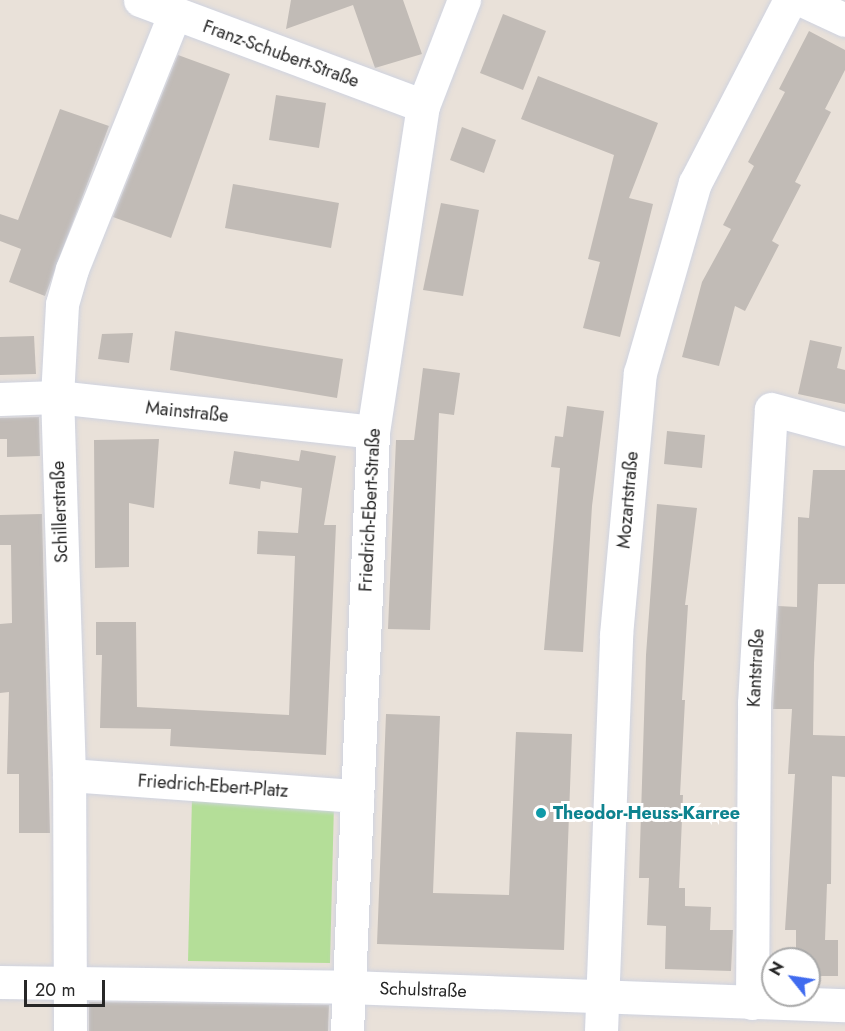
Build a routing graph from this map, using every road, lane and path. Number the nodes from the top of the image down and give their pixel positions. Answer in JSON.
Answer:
{"nodes":[{"id":1,"x":140,"y":0,"type":"edge"},
{"id":2,"x":464,"y":0,"type":"edge"},
{"id":3,"x":790,"y":0,"type":"edge"},
{"id":4,"x":802,"y":0,"type":"edge"},
{"id":5,"x":174,"y":15,"type":"junction"},
{"id":6,"x":845,"y":20,"type":"edge"},
{"id":7,"x":423,"y":105,"type":"junction"},
{"id":8,"x":57,"y":398,"type":"junction"},
{"id":9,"x":0,"y":399,"type":"edge"},
{"id":10,"x":845,"y":429,"type":"edge"},
{"id":11,"x":373,"y":432,"type":"junction"},
{"id":12,"x":69,"y":775,"type":"junction"},
{"id":13,"x":357,"y":796,"type":"junction"},
{"id":14,"x":67,"y":980,"type":"junction"},
{"id":15,"x":0,"y":981,"type":"edge"},
{"id":16,"x":348,"y":987,"type":"junction"},
{"id":17,"x":599,"y":997,"type":"junction"},
{"id":18,"x":752,"y":1003,"type":"junction"},
{"id":19,"x":845,"y":1005,"type":"edge"},
{"id":20,"x":70,"y":1031,"type":"edge"},
{"id":21,"x":347,"y":1031,"type":"edge"},
{"id":22,"x":601,"y":1031,"type":"edge"}],
"edges":[{"from":1,"to":5,"type":"street","name":"Franz-Schubert-Straße"},
{"from":2,"to":7,"type":"street","name":"Friedrich-Ebert-Straße"},
{"from":3,"to":17,"type":"street","name":"Mozartstraße"},
{"from":4,"to":6,"type":"street"},
{"from":5,"to":7,"type":"street","name":"Franz-Schubert-Straße"},
{"from":5,"to":8,"type":"street","name":"Schillerstraße"},
{"from":7,"to":11,"type":"street","name":"Friedrich-Ebert-Straße"},
{"from":8,"to":9,"type":"street","name":"Mainstraße"},
{"from":8,"to":11,"type":"street","name":"Mainstraße"},
{"from":8,"to":12,"type":"street","name":"Schillerstraße"},
{"from":10,"to":18,"type":"street","name":"Kantstraße"},
{"from":11,"to":13,"type":"street","name":"Friedrich-Ebert-Straße"},
{"from":12,"to":13,"type":"street","name":"Friedrich-Ebert-Platz"},
{"from":12,"to":14,"type":"street","name":"Schillerstraße"},
{"from":13,"to":16,"type":"street","name":"Friedrich-Ebert-Straße"},
{"from":14,"to":15,"type":"street","name":"Schulstraße"},
{"from":14,"to":16,"type":"street","name":"Schulstraße"},
{"from":14,"to":20,"type":"street","name":"Schillerstraße"},
{"from":16,"to":17,"type":"street","name":"Schulstraße"},
{"from":16,"to":21,"type":"street","name":"Friedrich-Ebert-Straße"},
{"from":17,"to":18,"type":"street","name":"Schulstraße"},
{"from":17,"to":22,"type":"street","name":"Mozartstraße"},
{"from":18,"to":19,"type":"street","name":"Schulstraße"}]}
